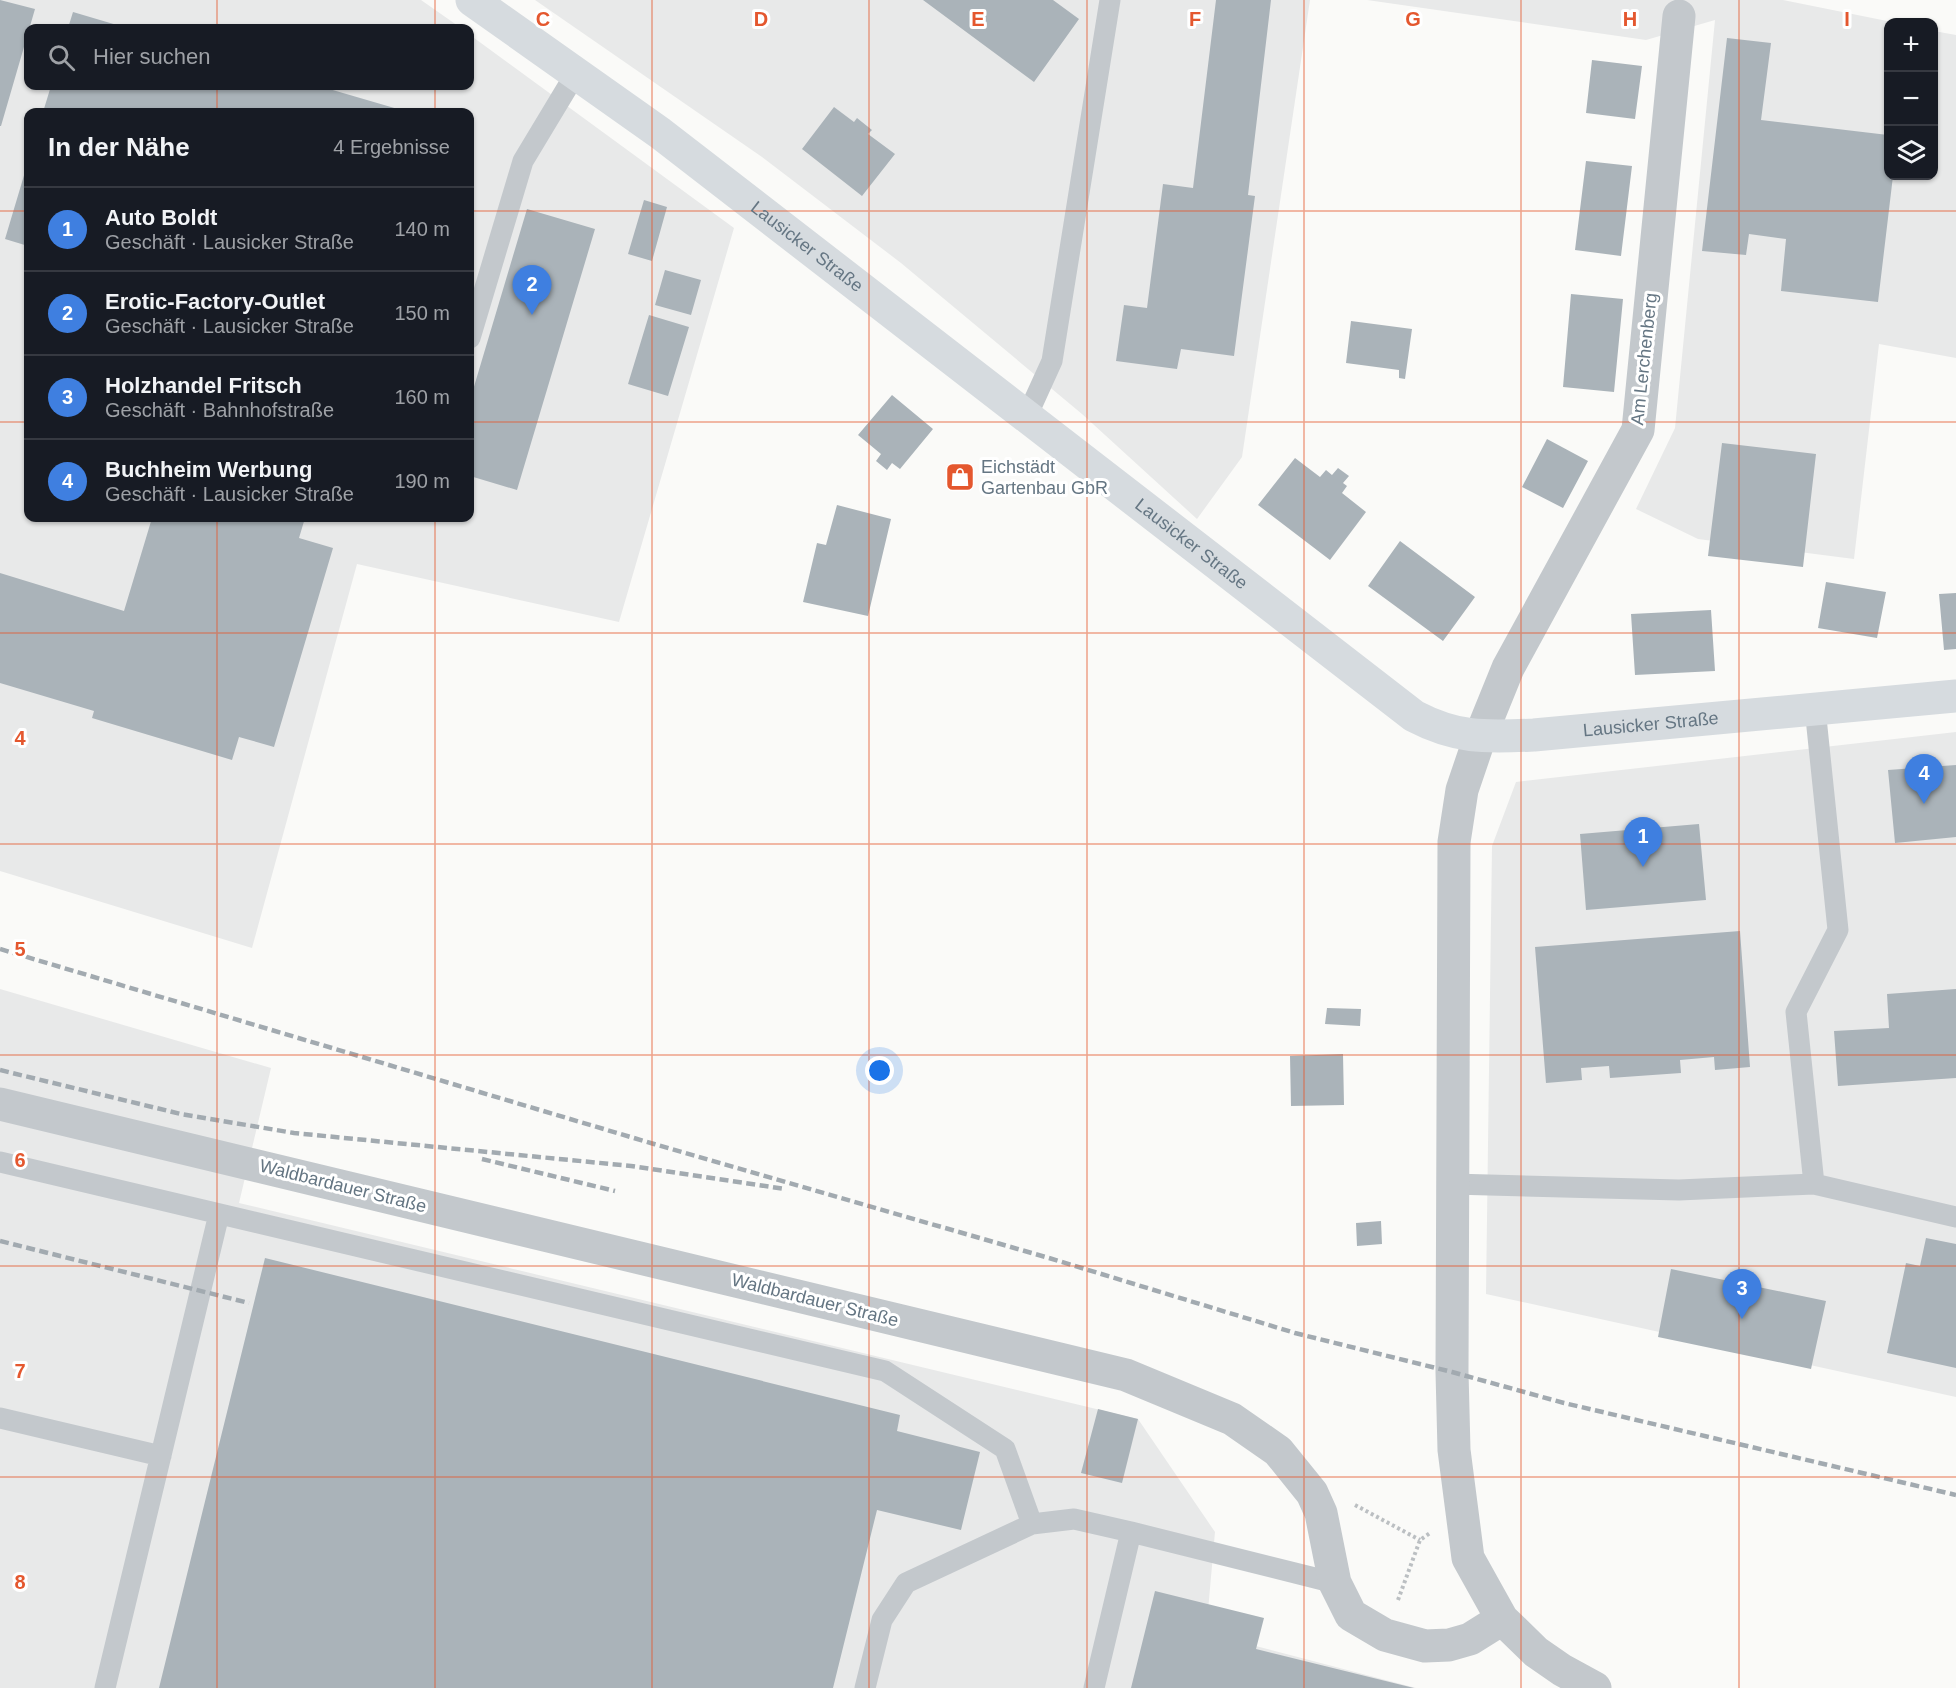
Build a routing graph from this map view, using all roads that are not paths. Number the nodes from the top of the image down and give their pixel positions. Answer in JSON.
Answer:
{"nodes":[{"id":1,"x":472,"y":0,"type":"edge"},
{"id":2,"x":1110,"y":0,"type":"edge"},
{"id":3,"x":1678,"y":16,"type":"dead end"},
{"id":4,"x":576,"y":74,"type":"junction"},
{"id":5,"x":474,"y":325,"type":"edge"},
{"id":6,"x":1027,"y":416,"type":"junction"},
{"id":7,"x":1956,"y":696,"type":"edge"},
{"id":8,"x":1815,"y":708,"type":"junction"},
{"id":9,"x":1480,"y":737,"type":"junction"},
{"id":10,"x":0,"y":1104,"type":"edge"},
{"id":11,"x":0,"y":1162,"type":"edge"},
{"id":12,"x":1452,"y":1184,"type":"junction"},
{"id":13,"x":1814,"y":1184,"type":"junction"},
{"id":14,"x":219,"y":1214,"type":"junction"},
{"id":15,"x":1956,"y":1216,"type":"edge"},
{"id":16,"x":0,"y":1418,"type":"edge"},
{"id":17,"x":160,"y":1456,"type":"junction"},
{"id":18,"x":1032,"y":1524,"type":"junction"},
{"id":19,"x":1131,"y":1533,"type":"junction"},
{"id":20,"x":1335,"y":1583,"type":"junction"},
{"id":21,"x":1502,"y":1618,"type":"junction"},
{"id":22,"x":105,"y":1688,"type":"edge"},
{"id":23,"x":866,"y":1688,"type":"edge"},
{"id":24,"x":1094,"y":1688,"type":"edge"},
{"id":25,"x":1595,"y":1688,"type":"edge"}],
"edges":[{"from":1,"to":4,"type":"main road","name":"Lausicker Straße"},
{"from":2,"to":6,"type":"lane"},
{"from":3,"to":9,"type":"street","name":"Am Lerchenberg"},
{"from":4,"to":5,"type":"lane"},
{"from":4,"to":6,"type":"main road","name":"Lausicker Straße"},
{"from":6,"to":9,"type":"main road","name":"Lausicker Straße"},
{"from":7,"to":8,"type":"main road","name":"Lausicker Straße"},
{"from":8,"to":9,"type":"main road","name":"Lausicker Straße"},
{"from":8,"to":13,"type":"lane"},
{"from":9,"to":12,"type":"street","name":"Am Lerchenberg"},
{"from":10,"to":20,"type":"street","name":"Waldbardauer Straße"},
{"from":11,"to":14,"type":"lane"},
{"from":12,"to":13,"type":"lane"},
{"from":12,"to":21,"type":"street","name":"Am Lerchenberg"},
{"from":13,"to":15,"type":"lane"},
{"from":14,"to":17,"type":"lane"},
{"from":14,"to":18,"type":"lane"},
{"from":16,"to":17,"type":"lane"},
{"from":17,"to":22,"type":"lane"},
{"from":18,"to":19,"type":"lane"},
{"from":18,"to":23,"type":"lane"},
{"from":19,"to":20,"type":"lane"},
{"from":19,"to":24,"type":"lane"},
{"from":20,"to":21,"type":"street","name":"Waldbardauer Straße"},
{"from":21,"to":25,"type":"street","name":"Am Lerchenberg"}]}
